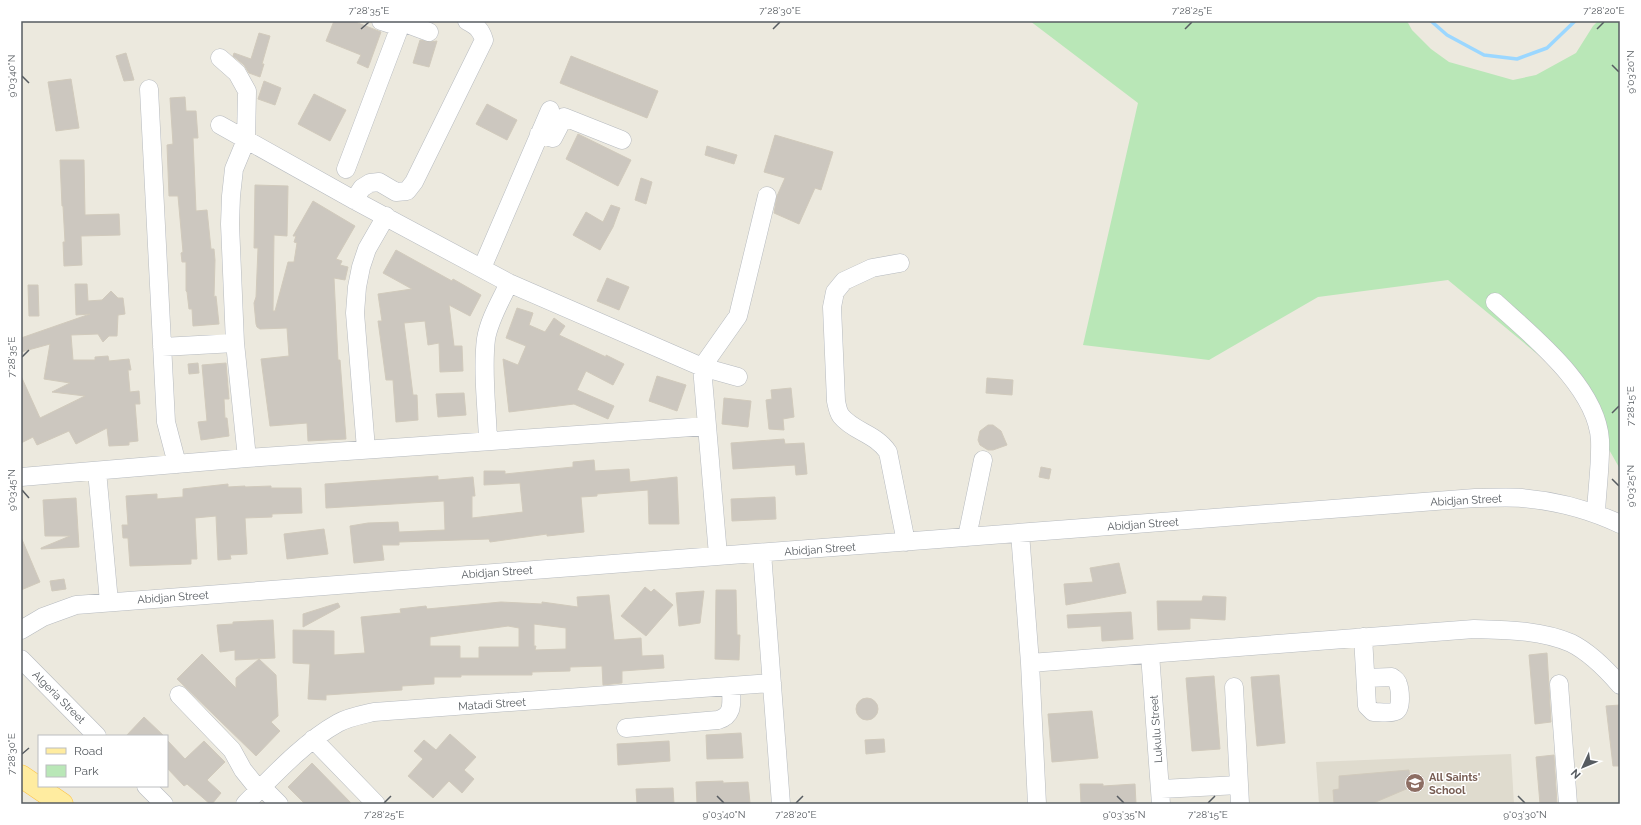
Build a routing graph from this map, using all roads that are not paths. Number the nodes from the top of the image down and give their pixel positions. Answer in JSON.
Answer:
{"nodes":[{"id":1,"x":381,"y":21,"type":"edge"},
{"id":2,"x":467,"y":21,"type":"edge"},
{"id":3,"x":401,"y":23,"type":"edge"},
{"id":4,"x":429,"y":32,"type":"dead end"},
{"id":5,"x":220,"y":58,"type":"dead end"},
{"id":6,"x":149,"y":89,"type":"dead end"},
{"id":7,"x":550,"y":110,"type":"dead end"},
{"id":8,"x":220,"y":126,"type":"dead end"},
{"id":9,"x":539,"y":134,"type":"junction"},
{"id":10,"x":246,"y":140,"type":"junction"},
{"id":11,"x":622,"y":140,"type":"dead end"},
{"id":12,"x":346,"y":168,"type":"dead end"},
{"id":13,"x":767,"y":196,"type":"dead end"},
{"id":14,"x":354,"y":200,"type":"junction"},
{"id":15,"x":386,"y":216,"type":"junction"},
{"id":16,"x":900,"y":263,"type":"dead end"},
{"id":17,"x":482,"y":268,"type":"junction"},
{"id":18,"x":509,"y":282,"type":"junction"},
{"id":19,"x":1495,"y":302,"type":"dead end"},
{"id":20,"x":235,"y":343,"type":"junction"},
{"id":21,"x":162,"y":347,"type":"junction"},
{"id":22,"x":702,"y":367,"type":"junction"},
{"id":23,"x":738,"y":377,"type":"dead end"},
{"id":24,"x":707,"y":426,"type":"junction"},
{"id":25,"x":488,"y":440,"type":"junction"},
{"id":26,"x":366,"y":449,"type":"junction"},
{"id":27,"x":247,"y":458,"type":"junction"},
{"id":28,"x":983,"y":460,"type":"dead end"},
{"id":29,"x":177,"y":464,"type":"junction"},
{"id":30,"x":97,"y":471,"type":"junction"},
{"id":31,"x":21,"y":477,"type":"edge"},
{"id":32,"x":1596,"y":513,"type":"junction"},
{"id":33,"x":1620,"y":524,"type":"edge"},
{"id":34,"x":1020,"y":533,"type":"junction"},
{"id":35,"x":968,"y":538,"type":"junction"},
{"id":36,"x":906,"y":542,"type":"junction"},
{"id":37,"x":762,"y":553,"type":"junction"},
{"id":38,"x":718,"y":555,"type":"junction"},
{"id":39,"x":109,"y":602,"type":"junction"},
{"id":40,"x":21,"y":630,"type":"edge"},
{"id":41,"x":1363,"y":637,"type":"junction"},
{"id":42,"x":1150,"y":654,"type":"junction"},
{"id":43,"x":21,"y":658,"type":"edge"},
{"id":44,"x":1030,"y":663,"type":"junction"},
{"id":45,"x":1366,"y":678,"type":"dead end"},
{"id":46,"x":772,"y":683,"type":"junction"},
{"id":47,"x":1559,"y":684,"type":"dead end"},
{"id":48,"x":1620,"y":685,"type":"edge"},
{"id":49,"x":731,"y":686,"type":"junction"},
{"id":50,"x":1234,"y":688,"type":"dead end"},
{"id":51,"x":180,"y":695,"type":"dead end"},
{"id":52,"x":626,"y":728,"type":"dead end"},
{"id":53,"x":96,"y":735,"type":"edge"},
{"id":54,"x":313,"y":739,"type":"junction"},
{"id":55,"x":21,"y":776,"type":"edge"},
{"id":56,"x":1239,"y":785,"type":"junction"},
{"id":57,"x":147,"y":787,"type":"edge"},
{"id":58,"x":260,"y":788,"type":"junction"},
{"id":59,"x":1161,"y":797,"type":"edge"},
{"id":60,"x":62,"y":804,"type":"edge"},
{"id":61,"x":164,"y":804,"type":"edge"},
{"id":62,"x":245,"y":804,"type":"edge"},
{"id":63,"x":279,"y":804,"type":"edge"},
{"id":64,"x":376,"y":804,"type":"edge"},
{"id":65,"x":781,"y":804,"type":"edge"},
{"id":66,"x":1037,"y":804,"type":"edge"},
{"id":67,"x":1240,"y":804,"type":"edge"},
{"id":68,"x":1568,"y":804,"type":"edge"}],
"edges":[{"from":1,"to":3,"type":"street"},
{"from":2,"to":14,"type":"street"},
{"from":3,"to":4,"type":"street"},
{"from":3,"to":12,"type":"street"},
{"from":5,"to":10,"type":"street"},
{"from":6,"to":21,"type":"street"},
{"from":7,"to":9,"type":"street"},
{"from":8,"to":10,"type":"street"},
{"from":9,"to":11,"type":"street"},
{"from":9,"to":17,"type":"street"},
{"from":10,"to":14,"type":"street"},
{"from":10,"to":20,"type":"street"},
{"from":13,"to":22,"type":"street"},
{"from":14,"to":15,"type":"street"},
{"from":15,"to":17,"type":"street"},
{"from":15,"to":26,"type":"street"},
{"from":16,"to":36,"type":"street"},
{"from":17,"to":18,"type":"street"},
{"from":18,"to":22,"type":"street"},
{"from":18,"to":25,"type":"street"},
{"from":19,"to":32,"type":"street"},
{"from":20,"to":21,"type":"street"},
{"from":20,"to":27,"type":"street"},
{"from":21,"to":29,"type":"street"},
{"from":22,"to":23,"type":"street"},
{"from":22,"to":24,"type":"street"},
{"from":24,"to":25,"type":"street"},
{"from":24,"to":38,"type":"street"},
{"from":25,"to":26,"type":"street"},
{"from":26,"to":27,"type":"street"},
{"from":27,"to":29,"type":"street"},
{"from":28,"to":35,"type":"street"},
{"from":29,"to":30,"type":"street"},
{"from":30,"to":31,"type":"street"},
{"from":30,"to":39,"type":"street"},
{"from":32,"to":33,"type":"street","name":"Abidjan Street"},
{"from":32,"to":34,"type":"street","name":"Abidjan Street"},
{"from":34,"to":35,"type":"street","name":"Abidjan Street"},
{"from":34,"to":44,"type":"street"},
{"from":35,"to":36,"type":"street","name":"Abidjan Street"},
{"from":36,"to":37,"type":"street","name":"Abidjan Street"},
{"from":37,"to":38,"type":"street","name":"Abidjan Street"},
{"from":37,"to":46,"type":"street"},
{"from":38,"to":39,"type":"street","name":"Abidjan Street"},
{"from":39,"to":40,"type":"street","name":"Abidjan Street"},
{"from":41,"to":42,"type":"street"},
{"from":41,"to":45,"type":"street"},
{"from":41,"to":48,"type":"street"},
{"from":42,"to":44,"type":"street"},
{"from":42,"to":59,"type":"street","name":"Lukulu Street"},
{"from":43,"to":53,"type":"street","name":"Algeria Street"},
{"from":44,"to":66,"type":"street"},
{"from":46,"to":49,"type":"street","name":"Matadi Street"},
{"from":46,"to":65,"type":"street"},
{"from":47,"to":68,"type":"street"},
{"from":49,"to":52,"type":"street"},
{"from":49,"to":54,"type":"street","name":"Matadi Street"},
{"from":50,"to":56,"type":"street"},
{"from":51,"to":58,"type":"street"},
{"from":54,"to":58,"type":"street","name":"Matadi Street"},
{"from":54,"to":64,"type":"street"},
{"from":55,"to":60,"type":"main road"},
{"from":56,"to":59,"type":"street"},
{"from":56,"to":67,"type":"street"},
{"from":57,"to":61,"type":"street"},
{"from":58,"to":62,"type":"street","name":"Matadi Street"},
{"from":58,"to":63,"type":"street"}]}
